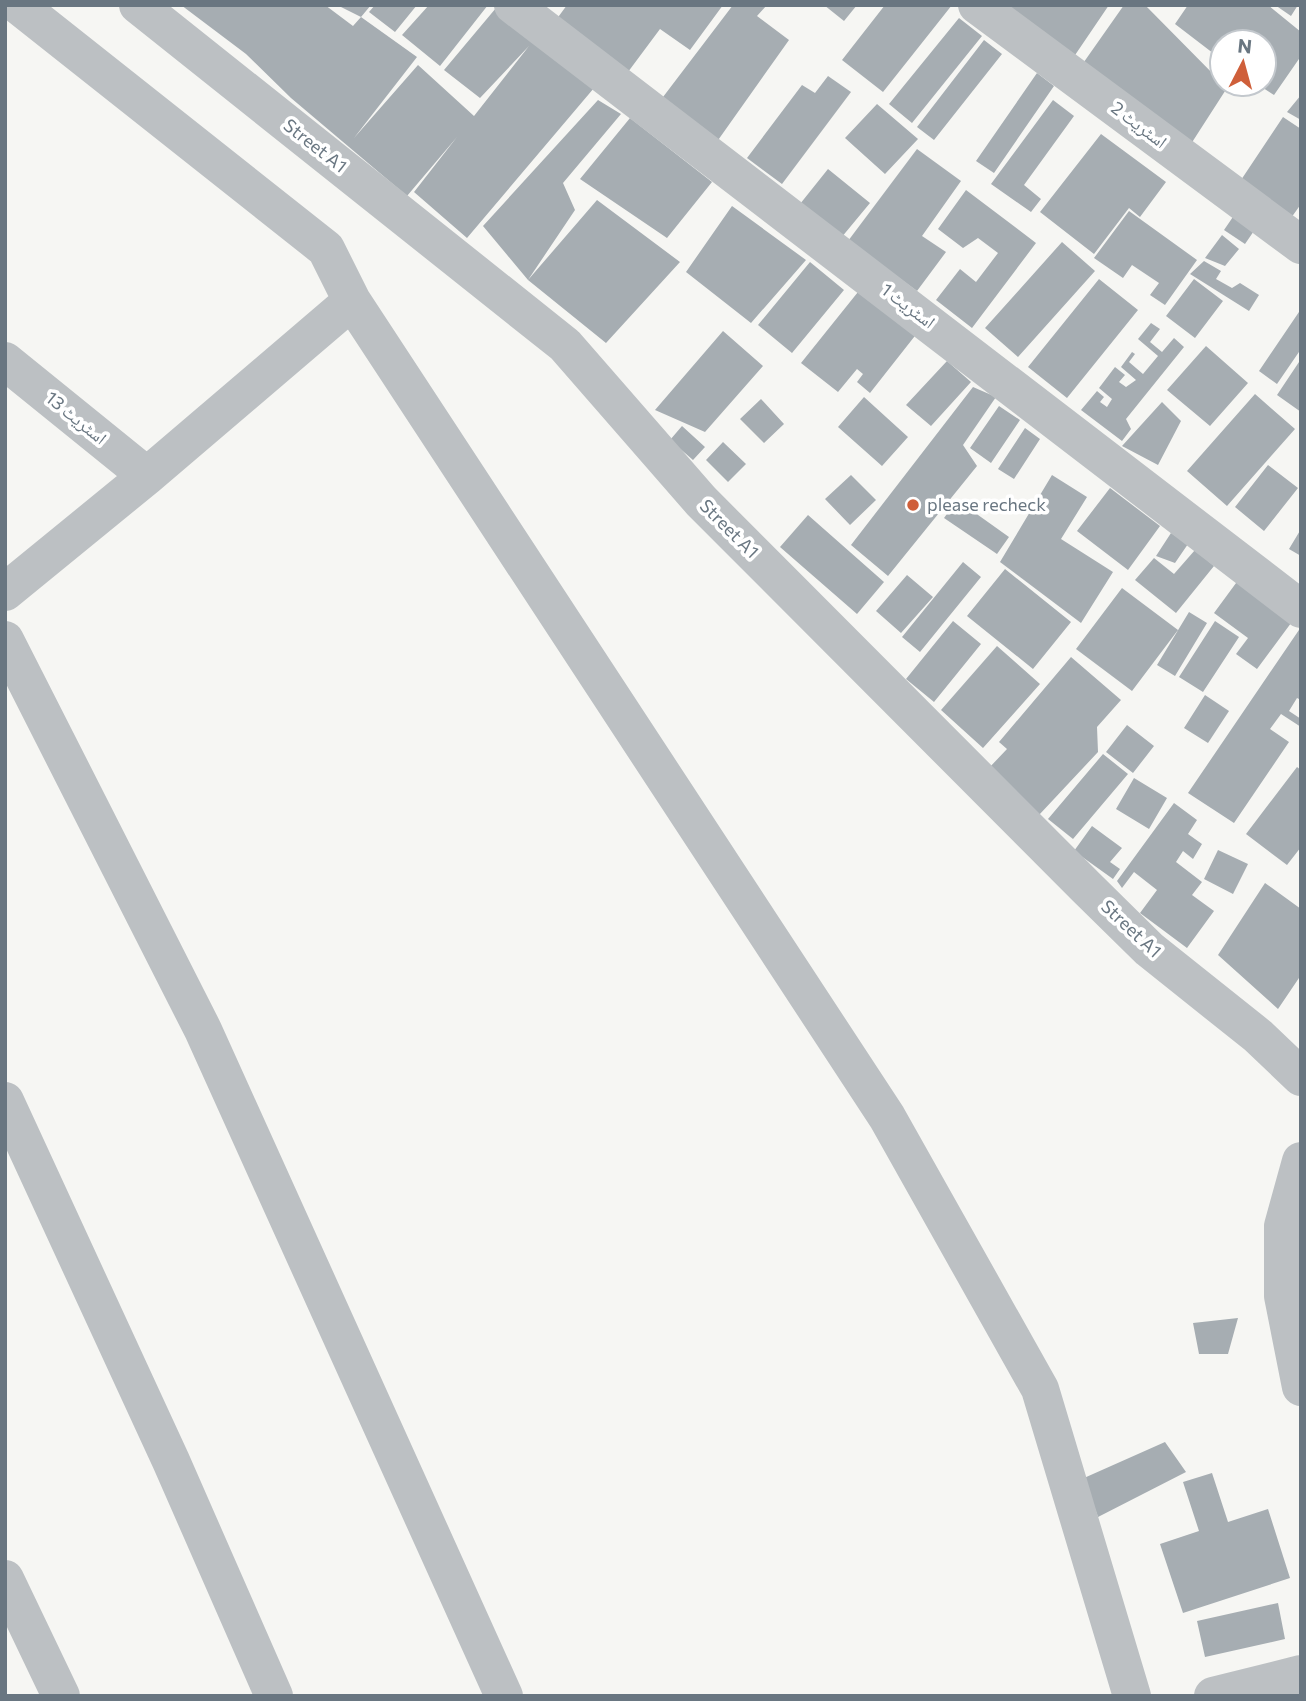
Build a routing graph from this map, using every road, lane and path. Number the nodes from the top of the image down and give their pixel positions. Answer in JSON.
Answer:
{"nodes":[{"id":1,"x":18,"y":5,"type":"edge"},
{"id":2,"x":138,"y":5,"type":"edge"},
{"id":3,"x":513,"y":5,"type":"edge"},
{"id":4,"x":977,"y":5,"type":"edge"},
{"id":5,"x":1301,"y":245,"type":"edge"},
{"id":6,"x":352,"y":301,"type":"junction"},
{"id":7,"x":5,"y":360,"type":"edge"},
{"id":8,"x":147,"y":477,"type":"junction"},
{"id":9,"x":5,"y":592,"type":"edge"},
{"id":10,"x":1301,"y":608,"type":"edge"},
{"id":11,"x":5,"y":640,"type":"edge"},
{"id":12,"x":1301,"y":1077,"type":"edge"},
{"id":13,"x":5,"y":1101,"type":"edge"},
{"id":14,"x":1301,"y":1161,"type":"edge"},
{"id":15,"x":1301,"y":1387,"type":"edge"},
{"id":16,"x":5,"y":1578,"type":"edge"},
{"id":17,"x":1301,"y":1674,"type":"edge"},
{"id":18,"x":1221,"y":1695,"type":"edge"},
{"id":19,"x":61,"y":1696,"type":"edge"},
{"id":20,"x":274,"y":1696,"type":"edge"},
{"id":21,"x":504,"y":1696,"type":"edge"},
{"id":22,"x":1132,"y":1696,"type":"edge"}],
"edges":[{"from":1,"to":6,"type":"street"},
{"from":2,"to":12,"type":"street","name":"Street A1"},
{"from":3,"to":10,"type":"street","name":"اسٹریٹ 1"},
{"from":4,"to":5,"type":"street","name":"اسٹریٹ 2"},
{"from":6,"to":8,"type":"street"},
{"from":6,"to":22,"type":"street"},
{"from":7,"to":8,"type":"street","name":"اسٹریٹ 13"},
{"from":8,"to":9,"type":"street"},
{"from":11,"to":21,"type":"street"},
{"from":13,"to":20,"type":"street"},
{"from":14,"to":15,"type":"street"},
{"from":16,"to":19,"type":"street"},
{"from":17,"to":18,"type":"street"}]}
